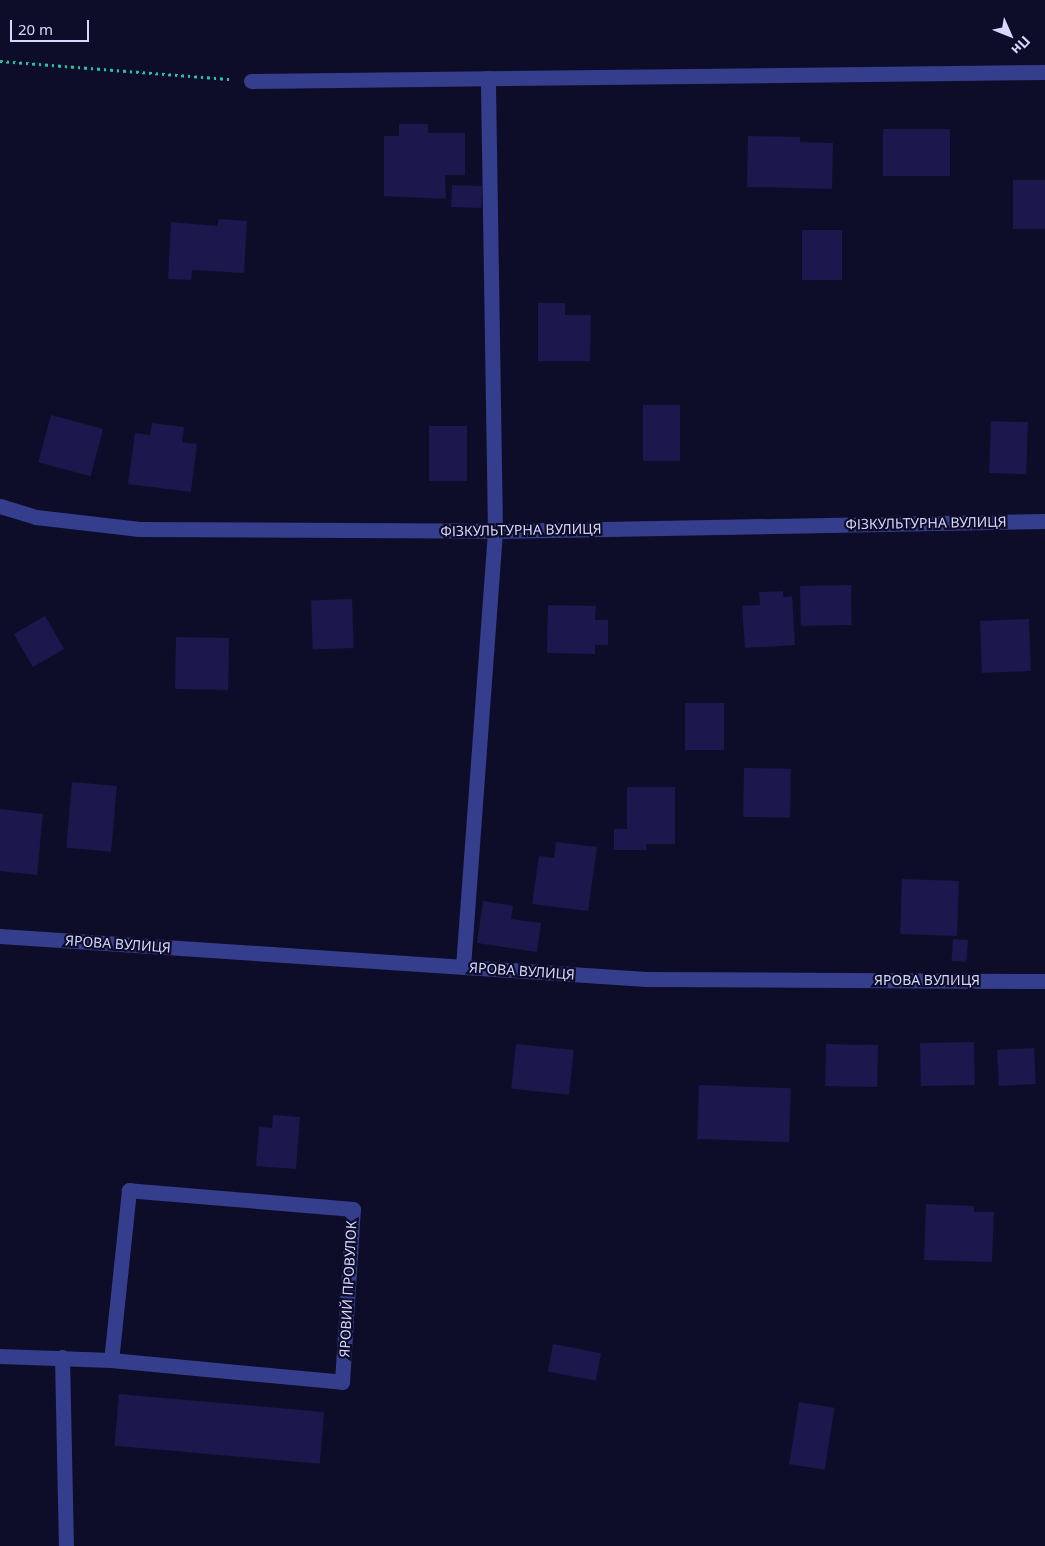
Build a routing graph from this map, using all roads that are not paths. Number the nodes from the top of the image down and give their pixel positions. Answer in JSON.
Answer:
{"nodes":[{"id":1,"x":1045,"y":72,"type":"edge"},
{"id":2,"x":488,"y":78,"type":"junction"},
{"id":3,"x":251,"y":80,"type":"road end"},
{"id":4,"x":0,"y":506,"type":"edge"},
{"id":5,"x":1045,"y":521,"type":"edge"},
{"id":6,"x":495,"y":531,"type":"junction"},
{"id":7,"x":0,"y":936,"type":"edge"},
{"id":8,"x":463,"y":967,"type":"junction"},
{"id":9,"x":1045,"y":980,"type":"edge"},
{"id":10,"x":0,"y":1356,"type":"edge"},
{"id":11,"x":62,"y":1357,"type":"junction"},
{"id":12,"x":111,"y":1360,"type":"junction"},
{"id":13,"x":66,"y":1546,"type":"edge"}],
"edges":[{"from":1,"to":2,"type":"street"},
{"from":2,"to":3,"type":"street"},
{"from":2,"to":6,"type":"street"},
{"from":4,"to":6,"type":"street","name":"ФІЗКУЛЬТУРНА ВУЛИЦЯ"},
{"from":5,"to":6,"type":"street","name":"ФІЗКУЛЬТУРНА ВУЛИЦЯ"},
{"from":6,"to":8,"type":"street"},
{"from":7,"to":8,"type":"street","name":"ЯРОВА ВУЛИЦЯ"},
{"from":8,"to":9,"type":"street","name":"ЯРОВА ВУЛИЦЯ"},
{"from":10,"to":11,"type":"street"},
{"from":11,"to":12,"type":"street"},
{"from":11,"to":13,"type":"street"},
{"from":12,"to":12,"type":"street","name":"ЯРОВИЙ ПРОВУЛОК"}]}
